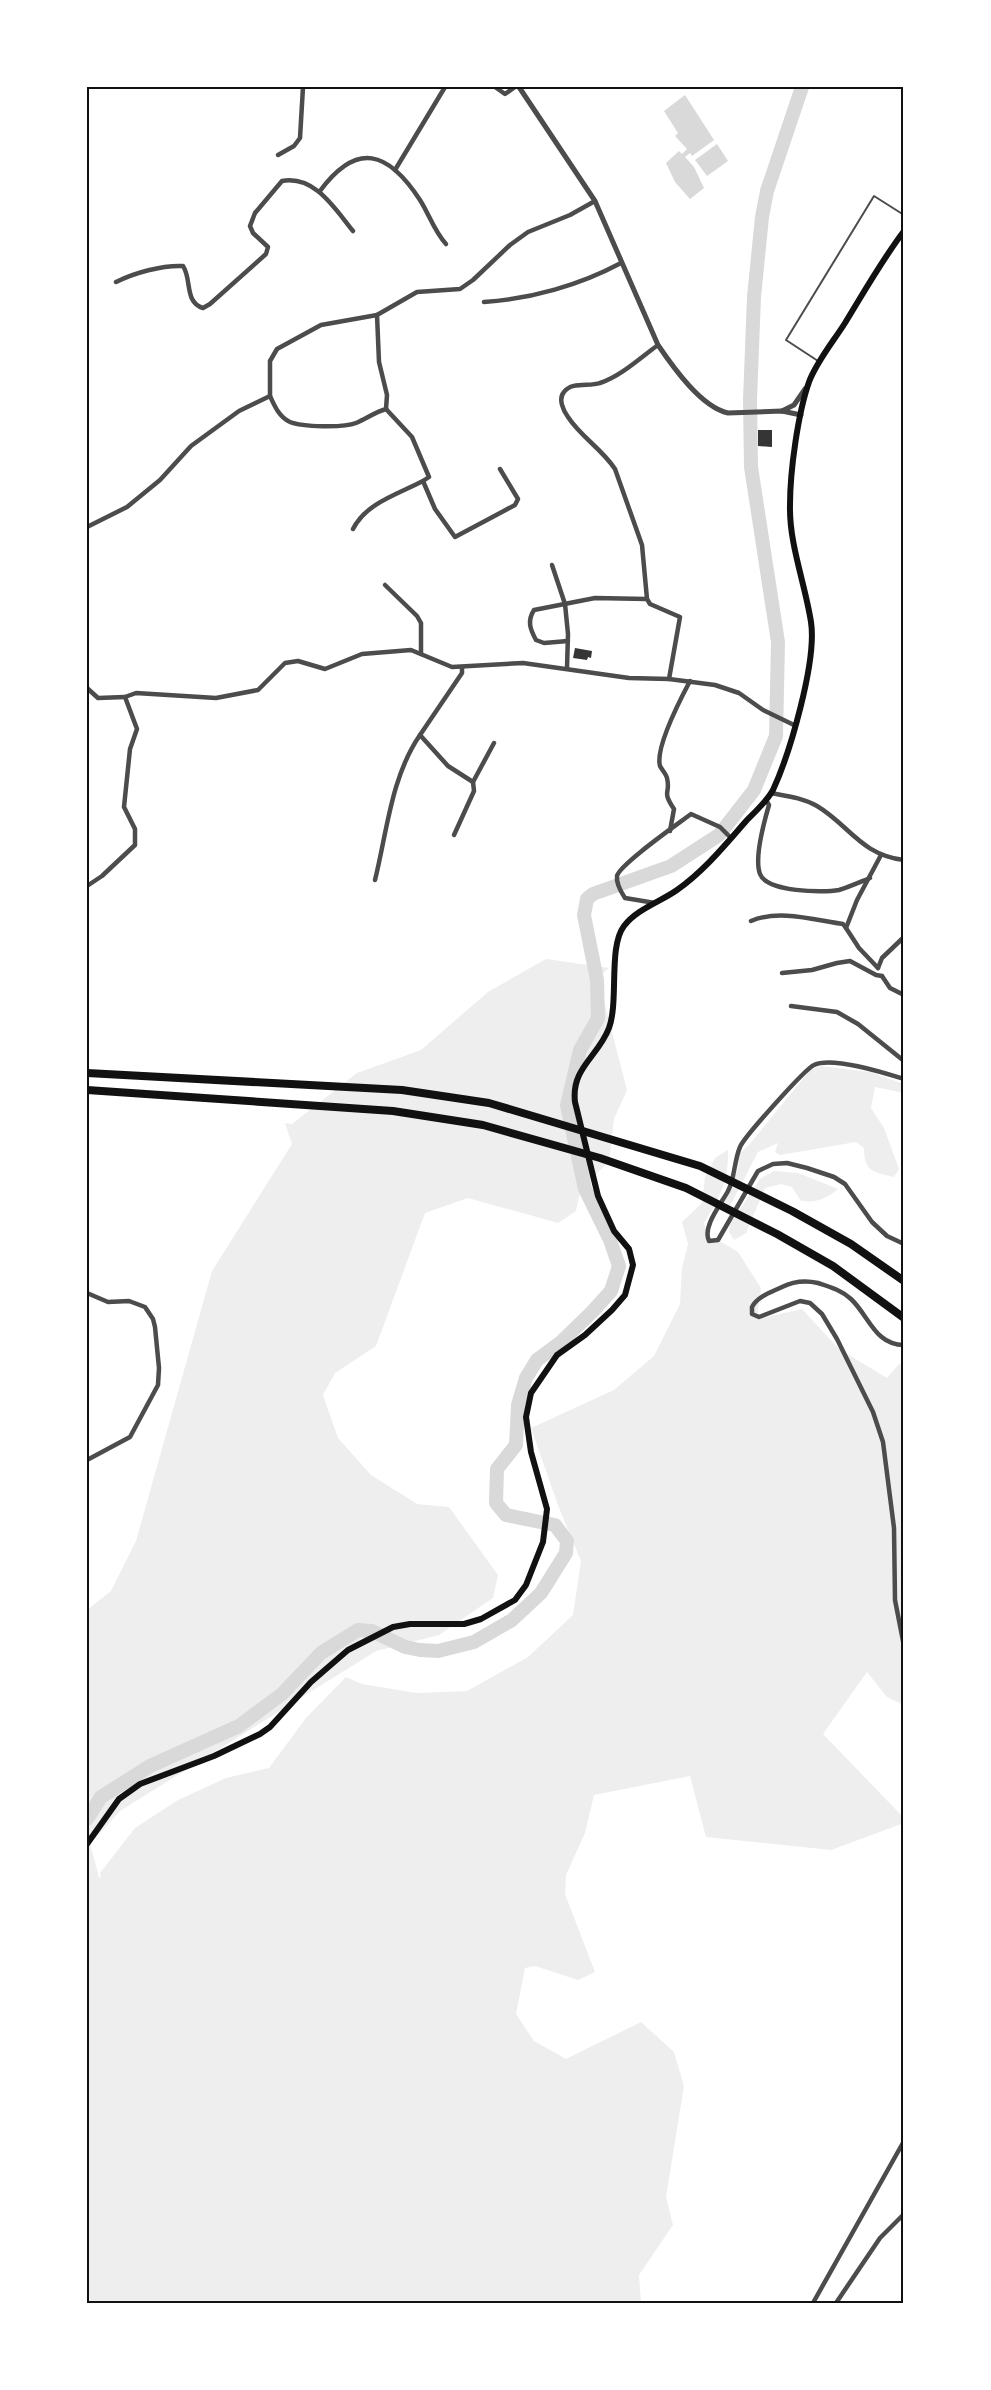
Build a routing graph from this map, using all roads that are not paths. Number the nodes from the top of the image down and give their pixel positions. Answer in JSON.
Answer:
{"nodes":[{"id":1,"x":303,"y":87,"type":"edge"},
{"id":2,"x":445,"y":87,"type":"edge"},
{"id":3,"x":495,"y":87,"type":"edge"},
{"id":4,"x":517,"y":87,"type":"edge"},
{"id":5,"x":278,"y":155,"type":"dead end"},
{"id":6,"x":395,"y":170,"type":"junction"},
{"id":7,"x":320,"y":191,"type":"junction"},
{"id":8,"x":595,"y":201,"type":"junction"},
{"id":9,"x":904,"y":215,"type":"edge"},
{"id":10,"x":353,"y":231,"type":"dead end"},
{"id":11,"x":904,"y":231,"type":"edge"},
{"id":12,"x":446,"y":244,"type":"dead end"},
{"id":13,"x":621,"y":263,"type":"junction"},
{"id":14,"x":116,"y":282,"type":"dead end"},
{"id":15,"x":484,"y":302,"type":"dead end"},
{"id":16,"x":376,"y":315,"type":"junction"},
{"id":17,"x":658,"y":345,"type":"junction"},
{"id":18,"x":820,"y":362,"type":"junction"},
{"id":19,"x":810,"y":380,"type":"junction"},
{"id":20,"x":270,"y":396,"type":"junction"},
{"id":21,"x":386,"y":409,"type":"junction"},
{"id":22,"x":782,"y":411,"type":"junction"},
{"id":23,"x":801,"y":415,"type":"junction"},
{"id":24,"x":500,"y":469,"type":"dead end"},
{"id":25,"x":423,"y":481,"type":"junction"},
{"id":26,"x":87,"y":527,"type":"edge"},
{"id":27,"x":353,"y":529,"type":"dead end"},
{"id":28,"x":552,"y":566,"type":"dead end"},
{"id":29,"x":385,"y":585,"type":"dead end"},
{"id":30,"x":647,"y":599,"type":"junction"},
{"id":31,"x":565,"y":604,"type":"junction"},
{"id":32,"x":567,"y":641,"type":"junction"},
{"id":33,"x":421,"y":654,"type":"junction"},
{"id":34,"x":462,"y":668,"type":"junction"},
{"id":35,"x":567,"y":668,"type":"junction"},
{"id":36,"x":669,"y":679,"type":"junction"},
{"id":37,"x":690,"y":681,"type":"junction"},
{"id":38,"x":87,"y":688,"type":"edge"},
{"id":39,"x":124,"y":697,"type":"junction"},
{"id":40,"x":794,"y":724,"type":"junction"},
{"id":41,"x":420,"y":735,"type":"junction"},
{"id":42,"x":494,"y":743,"type":"dead end"},
{"id":43,"x":473,"y":782,"type":"junction"},
{"id":44,"x":771,"y":793,"type":"junction"},
{"id":45,"x":766,"y":800,"type":"junction"},
{"id":46,"x":670,"y":831,"type":"junction"},
{"id":47,"x":454,"y":835,"type":"dead end"},
{"id":48,"x":729,"y":836,"type":"junction"},
{"id":49,"x":881,"y":855,"type":"junction"},
{"id":50,"x":904,"y":860,"type":"edge"},
{"id":51,"x":870,"y":878,"type":"junction"},
{"id":52,"x":375,"y":880,"type":"dead end"},
{"id":53,"x":87,"y":886,"type":"edge"},
{"id":54,"x":656,"y":903,"type":"junction"},
{"id":55,"x":751,"y":921,"type":"dead end"},
{"id":56,"x":846,"y":928,"type":"junction"},
{"id":57,"x":904,"y":937,"type":"edge"},
{"id":58,"x":878,"y":968,"type":"junction"},
{"id":59,"x":782,"y":973,"type":"dead end"},
{"id":60,"x":882,"y":976,"type":"junction"},
{"id":61,"x":904,"y":995,"type":"edge"},
{"id":62,"x":791,"y":1006,"type":"dead end"},
{"id":63,"x":904,"y":1061,"type":"edge"},
{"id":64,"x":87,"y":1073,"type":"edge"},
{"id":65,"x":904,"y":1079,"type":"edge"},
{"id":66,"x":87,"y":1090,"type":"edge"},
{"id":67,"x":904,"y":1244,"type":"edge"},
{"id":68,"x":904,"y":1281,"type":"edge"},
{"id":69,"x":87,"y":1293,"type":"edge"},
{"id":70,"x":904,"y":1318,"type":"edge"},
{"id":71,"x":904,"y":1345,"type":"edge"},
{"id":72,"x":87,"y":1460,"type":"edge"},
{"id":73,"x":904,"y":1646,"type":"edge"},
{"id":74,"x":87,"y":1844,"type":"edge"},
{"id":75,"x":904,"y":2141,"type":"edge"},
{"id":76,"x":904,"y":2214,"type":"edge"},
{"id":77,"x":813,"y":2303,"type":"edge"},
{"id":78,"x":836,"y":2303,"type":"edge"}],
"edges":[{"from":1,"to":5,"type":"street"},
{"from":2,"to":6,"type":"street"},
{"from":3,"to":4,"type":"street"},
{"from":4,"to":8,"type":"street"},
{"from":6,"to":7,"type":"street"},
{"from":6,"to":12,"type":"street"},
{"from":7,"to":10,"type":"street"},
{"from":7,"to":14,"type":"street"},
{"from":8,"to":13,"type":"street"},
{"from":8,"to":16,"type":"street"},
{"from":9,"to":18,"type":"lane"},
{"from":11,"to":18,"type":"main road"},
{"from":13,"to":15,"type":"street"},
{"from":13,"to":17,"type":"street"},
{"from":16,"to":20,"type":"street"},
{"from":16,"to":21,"type":"street"},
{"from":17,"to":22,"type":"street"},
{"from":17,"to":30,"type":"street"},
{"from":18,"to":19,"type":"main road"},
{"from":19,"to":22,"type":"street"},
{"from":19,"to":23,"type":"main road"},
{"from":20,"to":21,"type":"street"},
{"from":20,"to":26,"type":"street"},
{"from":21,"to":25,"type":"street"},
{"from":22,"to":23,"type":"street"},
{"from":23,"to":40,"type":"main road"},
{"from":24,"to":25,"type":"street"},
{"from":25,"to":27,"type":"street"},
{"from":28,"to":31,"type":"street"},
{"from":29,"to":33,"type":"street"},
{"from":30,"to":31,"type":"street"},
{"from":30,"to":36,"type":"street"},
{"from":31,"to":32,"type":"street"},
{"from":31,"to":32,"type":"street"},
{"from":32,"to":35,"type":"street"},
{"from":33,"to":34,"type":"street"},
{"from":33,"to":39,"type":"street"},
{"from":34,"to":35,"type":"street"},
{"from":34,"to":41,"type":"street"},
{"from":35,"to":36,"type":"street"},
{"from":36,"to":37,"type":"street"},
{"from":37,"to":40,"type":"street"},
{"from":37,"to":46,"type":"street"},
{"from":38,"to":39,"type":"street"},
{"from":39,"to":53,"type":"street"},
{"from":40,"to":44,"type":"main road"},
{"from":41,"to":43,"type":"street"},
{"from":41,"to":52,"type":"street"},
{"from":42,"to":43,"type":"street"},
{"from":43,"to":47,"type":"street"},
{"from":44,"to":45,"type":"main road"},
{"from":44,"to":49,"type":"street"},
{"from":45,"to":48,"type":"main road"},
{"from":45,"to":51,"type":"street"},
{"from":46,"to":48,"type":"street"},
{"from":46,"to":54,"type":"street"},
{"from":48,"to":54,"type":"main road"},
{"from":49,"to":50,"type":"street"},
{"from":49,"to":51,"type":"street"},
{"from":51,"to":56,"type":"street"},
{"from":54,"to":74,"type":"main road"},
{"from":55,"to":56,"type":"street"},
{"from":56,"to":58,"type":"street"},
{"from":57,"to":58,"type":"street"},
{"from":58,"to":60,"type":"street"},
{"from":59,"to":60,"type":"street"},
{"from":60,"to":61,"type":"street"},
{"from":62,"to":63,"type":"street"},
{"from":64,"to":68,"type":"highway"},
{"from":65,"to":67,"type":"street"},
{"from":66,"to":70,"type":"highway"},
{"from":69,"to":72,"type":"street"},
{"from":71,"to":73,"type":"street"},
{"from":75,"to":77,"type":"street"},
{"from":76,"to":78,"type":"street"}]}
